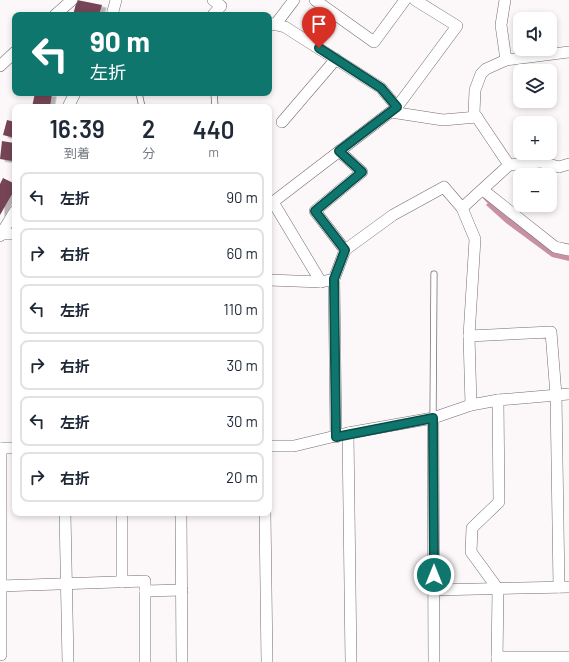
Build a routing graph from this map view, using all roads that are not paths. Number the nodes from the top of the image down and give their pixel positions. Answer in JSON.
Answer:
{"nodes":[{"id":1,"x":72,"y":0,"type":"edge"},
{"id":2,"x":116,"y":0,"type":"edge"},
{"id":3,"x":294,"y":0,"type":"edge"},
{"id":4,"x":315,"y":0,"type":"edge"},
{"id":5,"x":405,"y":0,"type":"edge"},
{"id":6,"x":415,"y":0,"type":"edge"},
{"id":7,"x":504,"y":0,"type":"edge"},
{"id":8,"x":221,"y":2,"type":"edge"},
{"id":9,"x":58,"y":12,"type":"edge"},
{"id":10,"x":113,"y":12,"type":"edge"},
{"id":11,"x":214,"y":12,"type":"edge"},
{"id":12,"x":272,"y":24,"type":"edge"},
{"id":13,"x":569,"y":52,"type":"edge"},
{"id":14,"x":12,"y":55,"type":"edge"},
{"id":15,"x":336,"y":60,"type":"junction"},
{"id":16,"x":506,"y":60,"type":"junction"},
{"id":17,"x":0,"y":66,"type":"edge"},
{"id":18,"x":394,"y":109,"type":"junction"},
{"id":19,"x":477,"y":117,"type":"junction"},
{"id":20,"x":282,"y":122,"type":"dead end"},
{"id":21,"x":339,"y":151,"type":"junction"},
{"id":22,"x":569,"y":164,"type":"edge"},
{"id":23,"x":509,"y":165,"type":"junction"},
{"id":24,"x":483,"y":190,"type":"junction"},
{"id":25,"x":272,"y":198,"type":"edge"},
{"id":26,"x":272,"y":201,"type":"edge"},
{"id":27,"x":462,"y":208,"type":"junction"},
{"id":28,"x":12,"y":216,"type":"edge"},
{"id":29,"x":12,"y":234,"type":"edge"},
{"id":30,"x":1,"y":235,"type":"edge"},
{"id":31,"x":345,"y":250,"type":"junction"},
{"id":32,"x":569,"y":250,"type":"edge"},
{"id":33,"x":434,"y":274,"type":"dead end"},
{"id":34,"x":334,"y":279,"type":"junction"},
{"id":35,"x":272,"y":280,"type":"edge"},
{"id":36,"x":321,"y":282,"type":"junction"},
{"id":37,"x":469,"y":336,"type":"junction"},
{"id":38,"x":569,"y":394,"type":"edge"},
{"id":39,"x":556,"y":395,"type":"junction"},
{"id":40,"x":498,"y":400,"type":"junction"},
{"id":41,"x":471,"y":405,"type":"junction"},
{"id":42,"x":433,"y":418,"type":"junction"},
{"id":43,"x":348,"y":433,"type":"junction"},
{"id":44,"x":336,"y":437,"type":"junction"},
{"id":45,"x":272,"y":446,"type":"edge"},
{"id":46,"x":0,"y":448,"type":"edge"},
{"id":47,"x":12,"y":448,"type":"edge"},
{"id":48,"x":65,"y":516,"type":"edge"},
{"id":49,"x":122,"y":516,"type":"edge"},
{"id":50,"x":181,"y":516,"type":"edge"},
{"id":51,"x":265,"y":516,"type":"edge"},
{"id":52,"x":122,"y":582,"type":"junction"},
{"id":53,"x":67,"y":584,"type":"junction"},
{"id":54,"x":1,"y":586,"type":"edge"},
{"id":55,"x":564,"y":587,"type":"edge"},
{"id":56,"x":498,"y":589,"type":"junction"},
{"id":57,"x":182,"y":590,"type":"junction"},
{"id":58,"x":434,"y":590,"type":"junction"},
{"id":59,"x":145,"y":591,"type":"junction"},
{"id":60,"x":1,"y":656,"type":"dead end"},
{"id":61,"x":569,"y":657,"type":"edge"},
{"id":62,"x":497,"y":660,"type":"edge"},
{"id":63,"x":68,"y":662,"type":"edge"},
{"id":64,"x":145,"y":662,"type":"edge"},
{"id":65,"x":182,"y":662,"type":"edge"},
{"id":66,"x":267,"y":662,"type":"edge"},
{"id":67,"x":351,"y":662,"type":"edge"},
{"id":68,"x":434,"y":662,"type":"edge"}],
"edges":[{"from":1,"to":9,"type":"street"},
{"from":2,"to":10,"type":"street"},
{"from":3,"to":12,"type":"street"},
{"from":4,"to":5,"type":"street"},
{"from":6,"to":18,"type":"street"},
{"from":7,"to":16,"type":"street"},
{"from":8,"to":11,"type":"street"},
{"from":12,"to":15,"type":"street"},
{"from":13,"to":16,"type":"street"},
{"from":14,"to":17,"type":"street"},
{"from":15,"to":18,"type":"street"},
{"from":15,"to":20,"type":"street"},
{"from":16,"to":19,"type":"street"},
{"from":18,"to":19,"type":"street"},
{"from":18,"to":21,"type":"street"},
{"from":19,"to":23,"type":"street"},
{"from":21,"to":25,"type":"street"},
{"from":21,"to":31,"type":"street"},
{"from":22,"to":23,"type":"street"},
{"from":23,"to":24,"type":"street"},
{"from":24,"to":27,"type":"street"},
{"from":24,"to":32,"type":"street"},
{"from":26,"to":36,"type":"street"},
{"from":27,"to":31,"type":"street"},
{"from":27,"to":37,"type":"street"},
{"from":28,"to":30,"type":"street"},
{"from":29,"to":30,"type":"street"},
{"from":31,"to":34,"type":"street"},
{"from":33,"to":42,"type":"lane"},
{"from":34,"to":36,"type":"street"},
{"from":34,"to":44,"type":"street"},
{"from":35,"to":36,"type":"street"},
{"from":37,"to":39,"type":"street"},
{"from":37,"to":41,"type":"street"},
{"from":38,"to":39,"type":"street"},
{"from":39,"to":40,"type":"street"},
{"from":39,"to":55,"type":"street"},
{"from":40,"to":41,"type":"street"},
{"from":40,"to":56,"type":"street"},
{"from":41,"to":42,"type":"street"},
{"from":42,"to":43,"type":"street"},
{"from":42,"to":58,"type":"street"},
{"from":43,"to":44,"type":"street"},
{"from":43,"to":67,"type":"street"},
{"from":44,"to":45,"type":"street"},
{"from":46,"to":47,"type":"street"},
{"from":46,"to":54,"type":"street"},
{"from":48,"to":53,"type":"street"},
{"from":49,"to":52,"type":"street"},
{"from":50,"to":57,"type":"street"},
{"from":51,"to":66,"type":"street"},
{"from":52,"to":53,"type":"street"},
{"from":52,"to":59,"type":"street"},
{"from":53,"to":54,"type":"street"},
{"from":53,"to":63,"type":"street"},
{"from":54,"to":60,"type":"street"},
{"from":55,"to":56,"type":"street"},
{"from":56,"to":58,"type":"street"},
{"from":56,"to":62,"type":"street"},
{"from":57,"to":59,"type":"street"},
{"from":57,"to":65,"type":"street"},
{"from":58,"to":68,"type":"street"},
{"from":59,"to":64,"type":"street"},
{"from":61,"to":62,"type":"street"}]}
